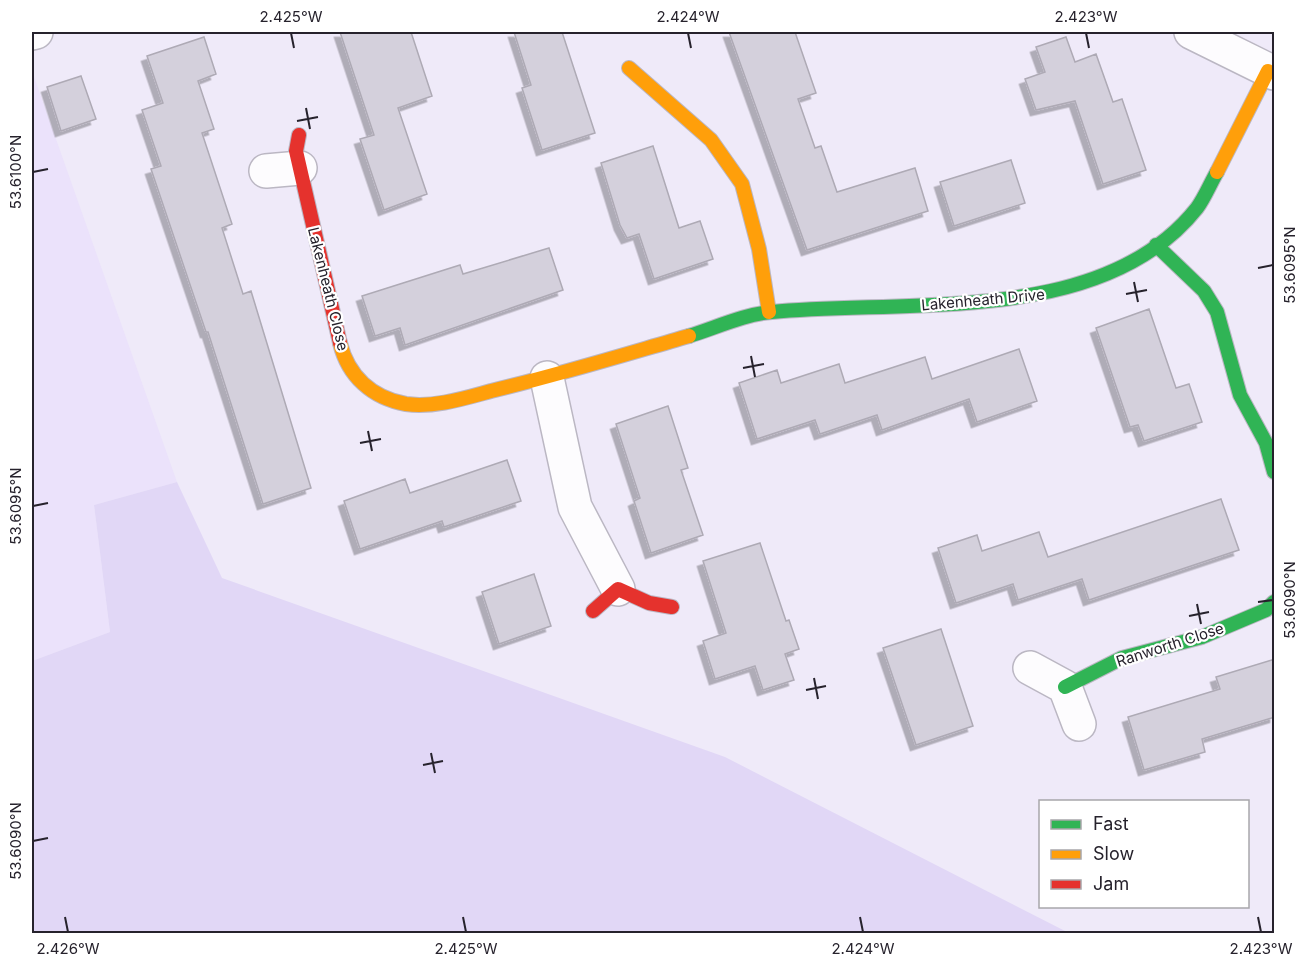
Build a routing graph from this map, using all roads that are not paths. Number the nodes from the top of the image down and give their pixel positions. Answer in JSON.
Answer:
{"nodes":[{"id":1,"x":36,"y":32,"type":"edge"},
{"id":2,"x":1191,"y":32,"type":"edge"},
{"id":3,"x":32,"y":33,"type":"edge"},
{"id":4,"x":629,"y":68,"type":"dead end"},
{"id":5,"x":1271,"y":72,"type":"edge"},
{"id":6,"x":299,"y":135,"type":"dead end"},
{"id":7,"x":300,"y":168,"type":"junction"},
{"id":8,"x":266,"y":171,"type":"dead end"},
{"id":9,"x":1156,"y":245,"type":"junction"},
{"id":10,"x":769,"y":312,"type":"junction"},
{"id":11,"x":547,"y":378,"type":"junction"},
{"id":12,"x":380,"y":396,"type":"joint"},
{"id":13,"x":1275,"y":472,"type":"edge"},
{"id":14,"x":618,"y":588,"type":"junction"},
{"id":15,"x":1275,"y":602,"type":"edge"},
{"id":16,"x":672,"y":607,"type":"dead end"},
{"id":17,"x":593,"y":612,"type":"dead end"},
{"id":18,"x":1030,"y":668,"type":"dead end"},
{"id":19,"x":1065,"y":687,"type":"junction"},
{"id":20,"x":1079,"y":724,"type":"dead end"}],
"edges":[{"from":1,"to":3,"type":"street"},
{"from":2,"to":5,"type":"street"},
{"from":4,"to":10,"type":"street"},
{"from":5,"to":9,"type":"street","name":"Lakenheath Drive"},
{"from":6,"to":7,"type":"street","name":"Lakenheath Close"},
{"from":7,"to":8,"type":"street"},
{"from":7,"to":12,"type":"street","name":"Lakenheath Close"},
{"from":9,"to":10,"type":"street","name":"Lakenheath Drive"},
{"from":9,"to":13,"type":"street"},
{"from":10,"to":11,"type":"street","name":"Lakenheath Drive"},
{"from":11,"to":12,"type":"street","name":"Lakenheath Drive"},
{"from":11,"to":14,"type":"street"},
{"from":14,"to":16,"type":"street"},
{"from":14,"to":17,"type":"street"},
{"from":15,"to":19,"type":"street","name":"Ranworth Close"},
{"from":18,"to":19,"type":"street"},
{"from":19,"to":20,"type":"street"}]}
